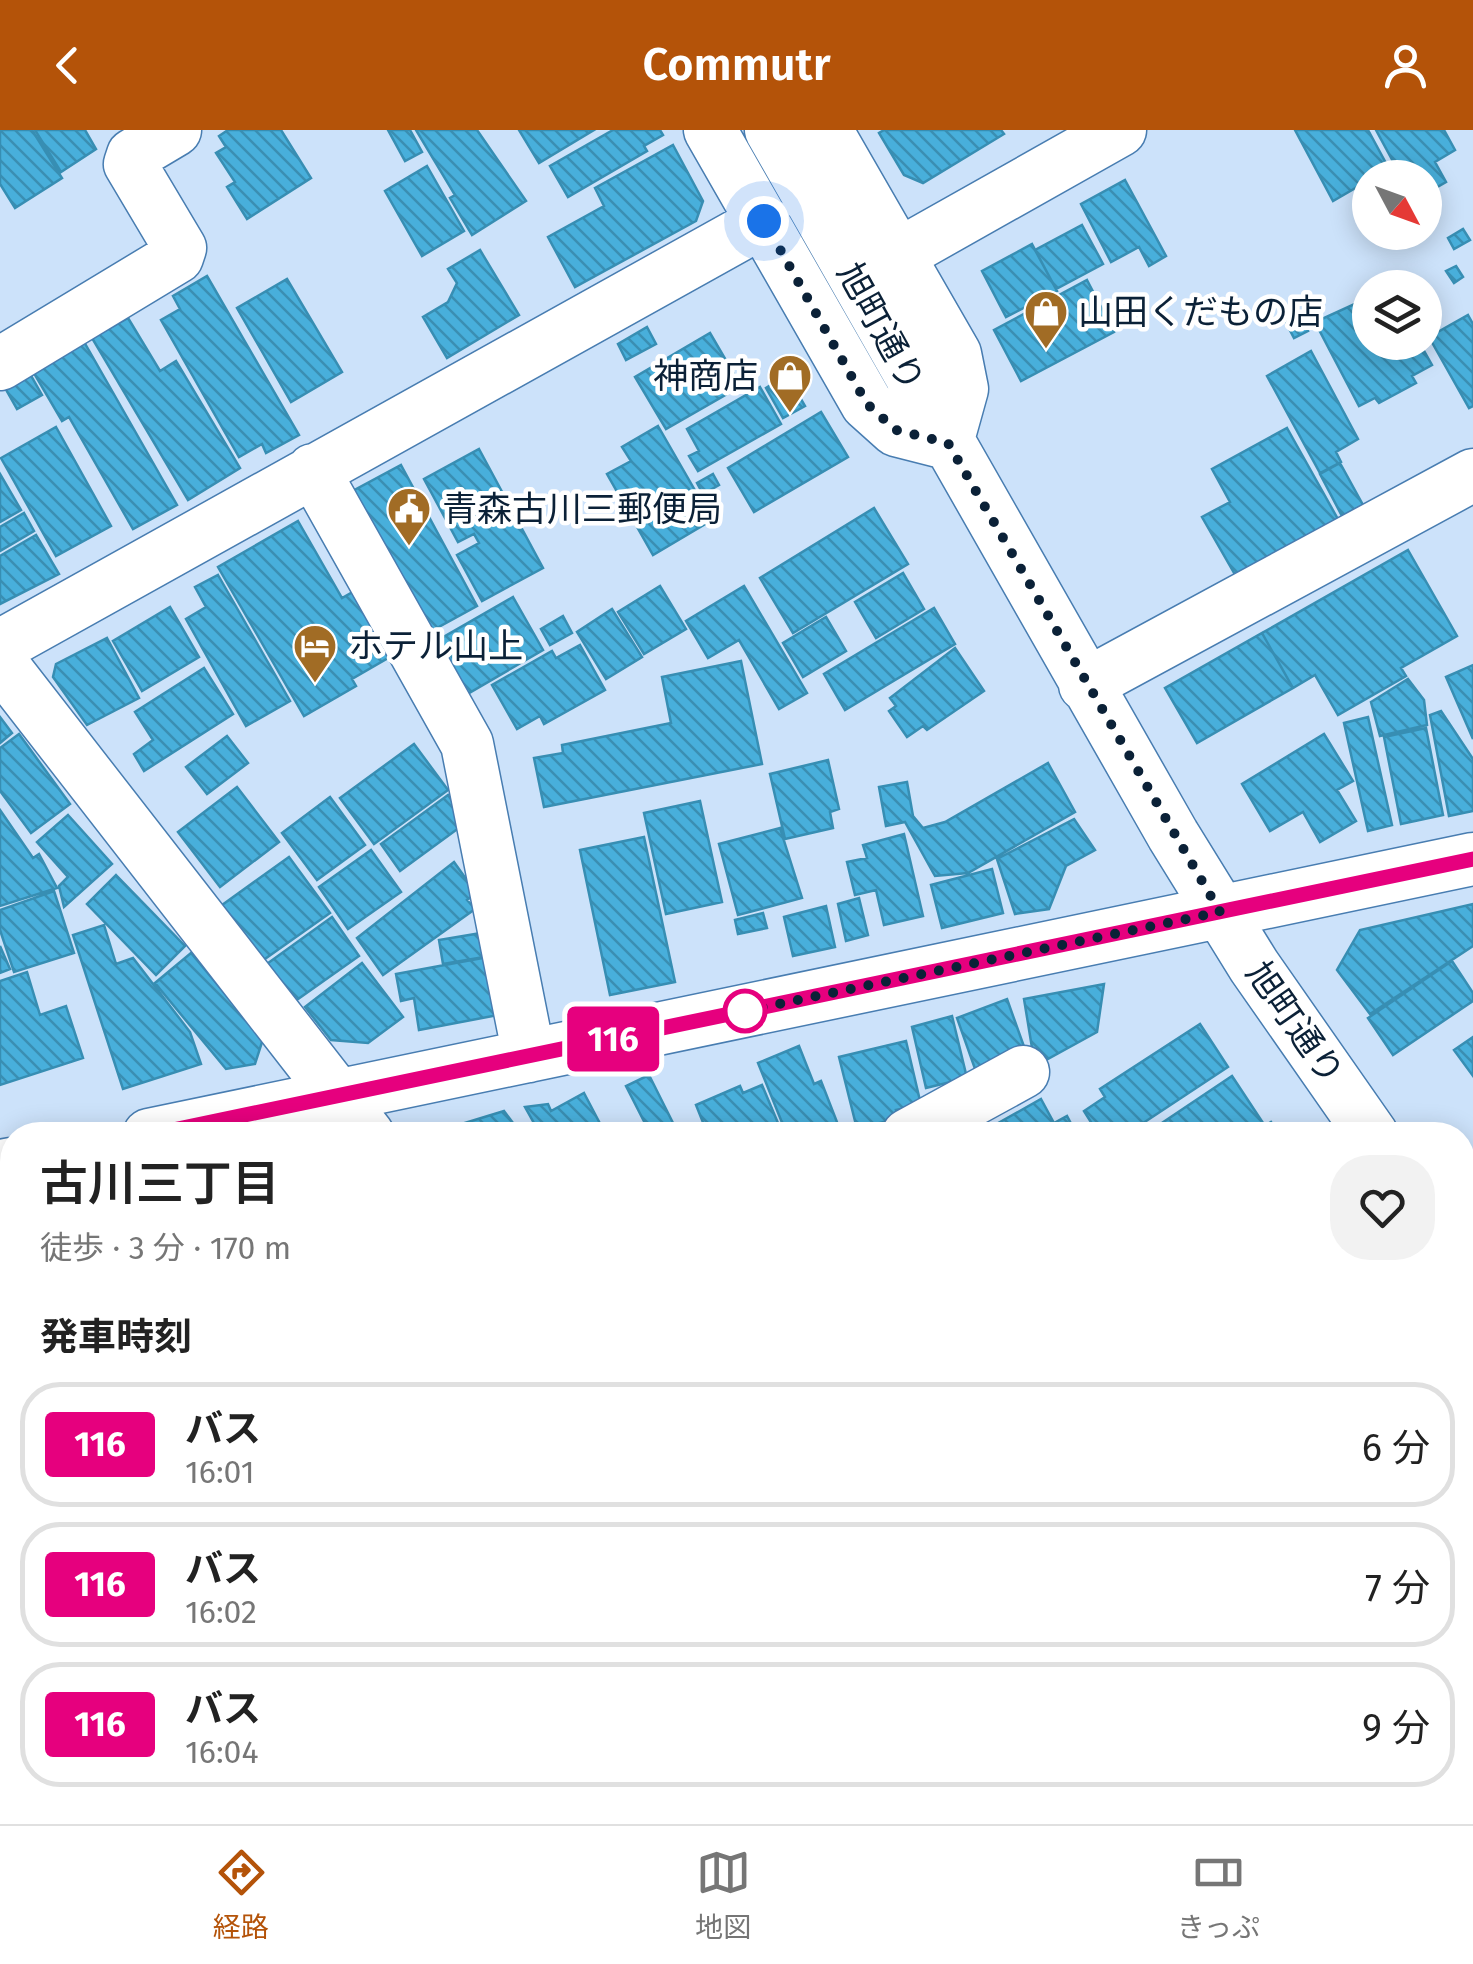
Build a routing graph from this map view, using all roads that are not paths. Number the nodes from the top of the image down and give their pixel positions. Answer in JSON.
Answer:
{"nodes":[{"id":1,"x":176,"y":130,"type":"edge"},
{"id":2,"x":710,"y":130,"type":"edge"},
{"id":3,"x":771,"y":130,"type":"edge"},
{"id":4,"x":826,"y":130,"type":"edge"},
{"id":5,"x":1120,"y":130,"type":"edge"},
{"id":6,"x":764,"y":221,"type":"junction"},
{"id":7,"x":900,"y":254,"type":"junction"},
{"id":8,"x":0,"y":364,"type":"edge"},
{"id":9,"x":948,"y":443,"type":"junction"},
{"id":10,"x":313,"y":470,"type":"junction"},
{"id":11,"x":1473,"y":475,"type":"edge"},
{"id":12,"x":0,"y":646,"type":"edge"},
{"id":13,"x":0,"y":662,"type":"edge"},
{"id":14,"x":1085,"y":686,"type":"junction"},
{"id":15,"x":1473,"y":859,"type":"edge"},
{"id":16,"x":1220,"y":912,"type":"junction"},
{"id":17,"x":529,"y":1056,"type":"junction"},
{"id":18,"x":1022,"y":1072,"type":"dead end"},
{"id":19,"x":352,"y":1115,"type":"edge"},
{"id":20,"x":281,"y":1122,"type":"edge"},
{"id":21,"x":932,"y":1122,"type":"edge"},
{"id":22,"x":1362,"y":1122,"type":"edge"}],
"edges":[{"from":1,"to":8,"type":"street"},
{"from":2,"to":6,"type":"street"},
{"from":3,"to":9,"type":"street","name":"旭町通り"},
{"from":4,"to":7,"type":"street"},
{"from":5,"to":7,"type":"street"},
{"from":6,"to":9,"type":"street"},
{"from":6,"to":10,"type":"street"},
{"from":7,"to":9,"type":"street"},
{"from":9,"to":14,"type":"street","name":"旭町通り"},
{"from":10,"to":12,"type":"street"},
{"from":10,"to":17,"type":"street"},
{"from":11,"to":14,"type":"street"},
{"from":13,"to":19,"type":"street"},
{"from":14,"to":16,"type":"street","name":"旭町通り"},
{"from":15,"to":16,"type":"street"},
{"from":16,"to":17,"type":"street"},
{"from":16,"to":22,"type":"street","name":"旭町通り"},
{"from":17,"to":19,"type":"street"},
{"from":18,"to":21,"type":"street"},
{"from":19,"to":20,"type":"street"}]}
